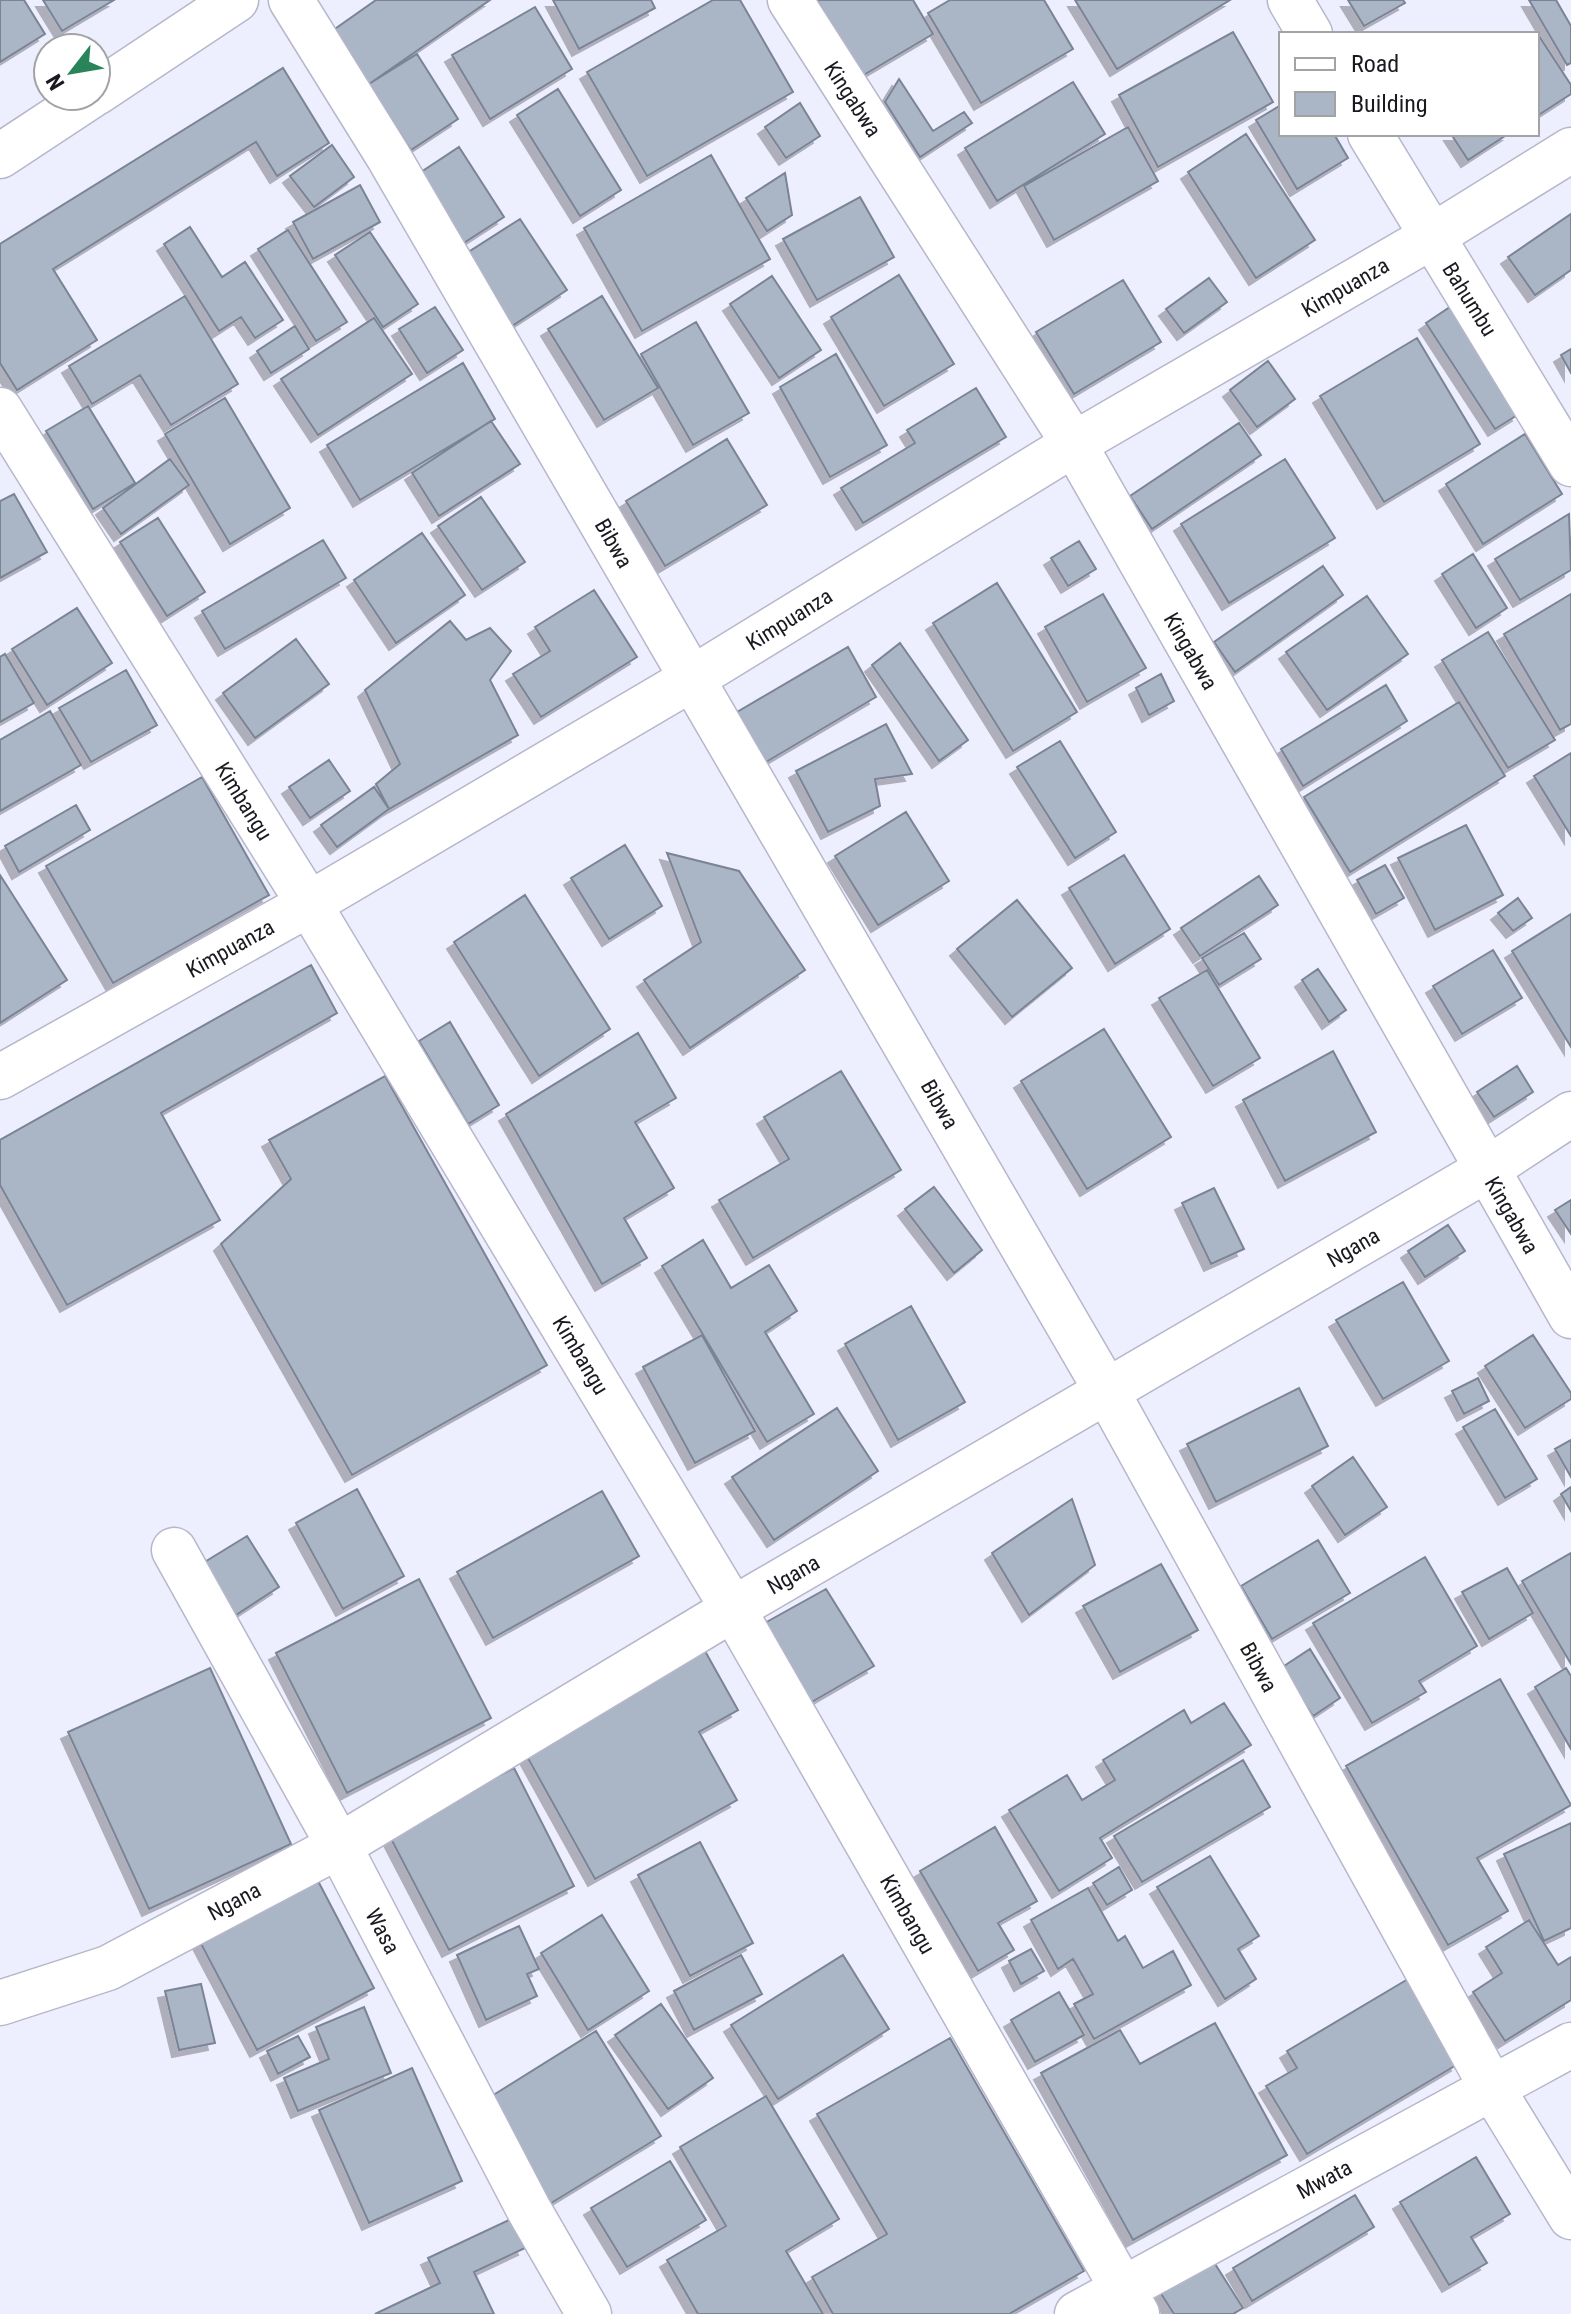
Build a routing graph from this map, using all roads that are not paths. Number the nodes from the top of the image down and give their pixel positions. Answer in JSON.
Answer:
{"nodes":[{"id":1,"x":236,"y":0,"type":"edge"},
{"id":2,"x":291,"y":0,"type":"edge"},
{"id":3,"x":790,"y":0,"type":"edge"},
{"id":4,"x":1290,"y":0,"type":"edge"},
{"id":5,"x":1309,"y":32,"type":"edge"},
{"id":6,"x":112,"y":82,"type":"edge"},
{"id":7,"x":67,"y":112,"type":"edge"},
{"id":8,"x":1371,"y":136,"type":"edge"},
{"id":9,"x":1571,"y":150,"type":"edge"},
{"id":10,"x":0,"y":156,"type":"edge"},
{"id":11,"x":1431,"y":237,"type":"junction"},
{"id":12,"x":0,"y":410,"type":"edge"},
{"id":13,"x":1074,"y":444,"type":"junction"},
{"id":14,"x":1571,"y":464,"type":"edge"},
{"id":15,"x":693,"y":678,"type":"junction"},
{"id":16,"x":309,"y":904,"type":"junction"},
{"id":17,"x":0,"y":1077,"type":"edge"},
{"id":18,"x":1571,"y":1114,"type":"edge"},
{"id":19,"x":1486,"y":1170,"type":"junction"},
{"id":20,"x":1571,"y":1316,"type":"edge"},
{"id":21,"x":1106,"y":1390,"type":"junction"},
{"id":22,"x":174,"y":1550,"type":"dead end"},
{"id":23,"x":733,"y":1609,"type":"junction"},
{"id":24,"x":339,"y":1846,"type":"junction"},
{"id":25,"x":0,"y":2003,"type":"edge"},
{"id":26,"x":1571,"y":2045,"type":"edge"},
{"id":27,"x":1492,"y":2088,"type":"junction"},
{"id":28,"x":1571,"y":2217,"type":"edge"},
{"id":29,"x":1130,"y":2301,"type":"edge"},
{"id":30,"x":589,"y":2314,"type":"edge"},
{"id":31,"x":1077,"y":2314,"type":"edge"}],
"edges":[{"from":1,"to":6,"type":"street"},
{"from":2,"to":15,"type":"street","name":"Bibwa"},
{"from":3,"to":13,"type":"street","name":"Kingabwa"},
{"from":4,"to":5,"type":"street"},
{"from":7,"to":10,"type":"street"},
{"from":8,"to":11,"type":"street","name":"Bahumbu"},
{"from":9,"to":11,"type":"street","name":"Kimpuanza"},
{"from":11,"to":13,"type":"street","name":"Kimpuanza"},
{"from":11,"to":14,"type":"street","name":"Bahumbu"},
{"from":12,"to":16,"type":"street","name":"Kimbangu"},
{"from":13,"to":15,"type":"street","name":"Kimpuanza"},
{"from":13,"to":19,"type":"street","name":"Kingabwa"},
{"from":15,"to":16,"type":"street","name":"Kimpuanza"},
{"from":15,"to":21,"type":"street","name":"Bibwa"},
{"from":16,"to":17,"type":"street","name":"Kimpuanza"},
{"from":16,"to":23,"type":"street","name":"Kimbangu"},
{"from":18,"to":19,"type":"street","name":"Ngana"},
{"from":19,"to":20,"type":"street","name":"Kingabwa"},
{"from":19,"to":21,"type":"street","name":"Ngana"},
{"from":21,"to":23,"type":"street","name":"Ngana"},
{"from":21,"to":27,"type":"street","name":"Bibwa"},
{"from":22,"to":24,"type":"street","name":"Wasa"},
{"from":23,"to":24,"type":"street","name":"Ngana"},
{"from":23,"to":29,"type":"street","name":"Kimbangu"},
{"from":24,"to":25,"type":"street","name":"Ngana"},
{"from":24,"to":30,"type":"street","name":"Wasa"},
{"from":26,"to":27,"type":"street","name":"Mwata"},
{"from":27,"to":28,"type":"street","name":"Bibwa"},
{"from":27,"to":29,"type":"street","name":"Mwata"},
{"from":29,"to":31,"type":"street","name":"Mwata"}]}
